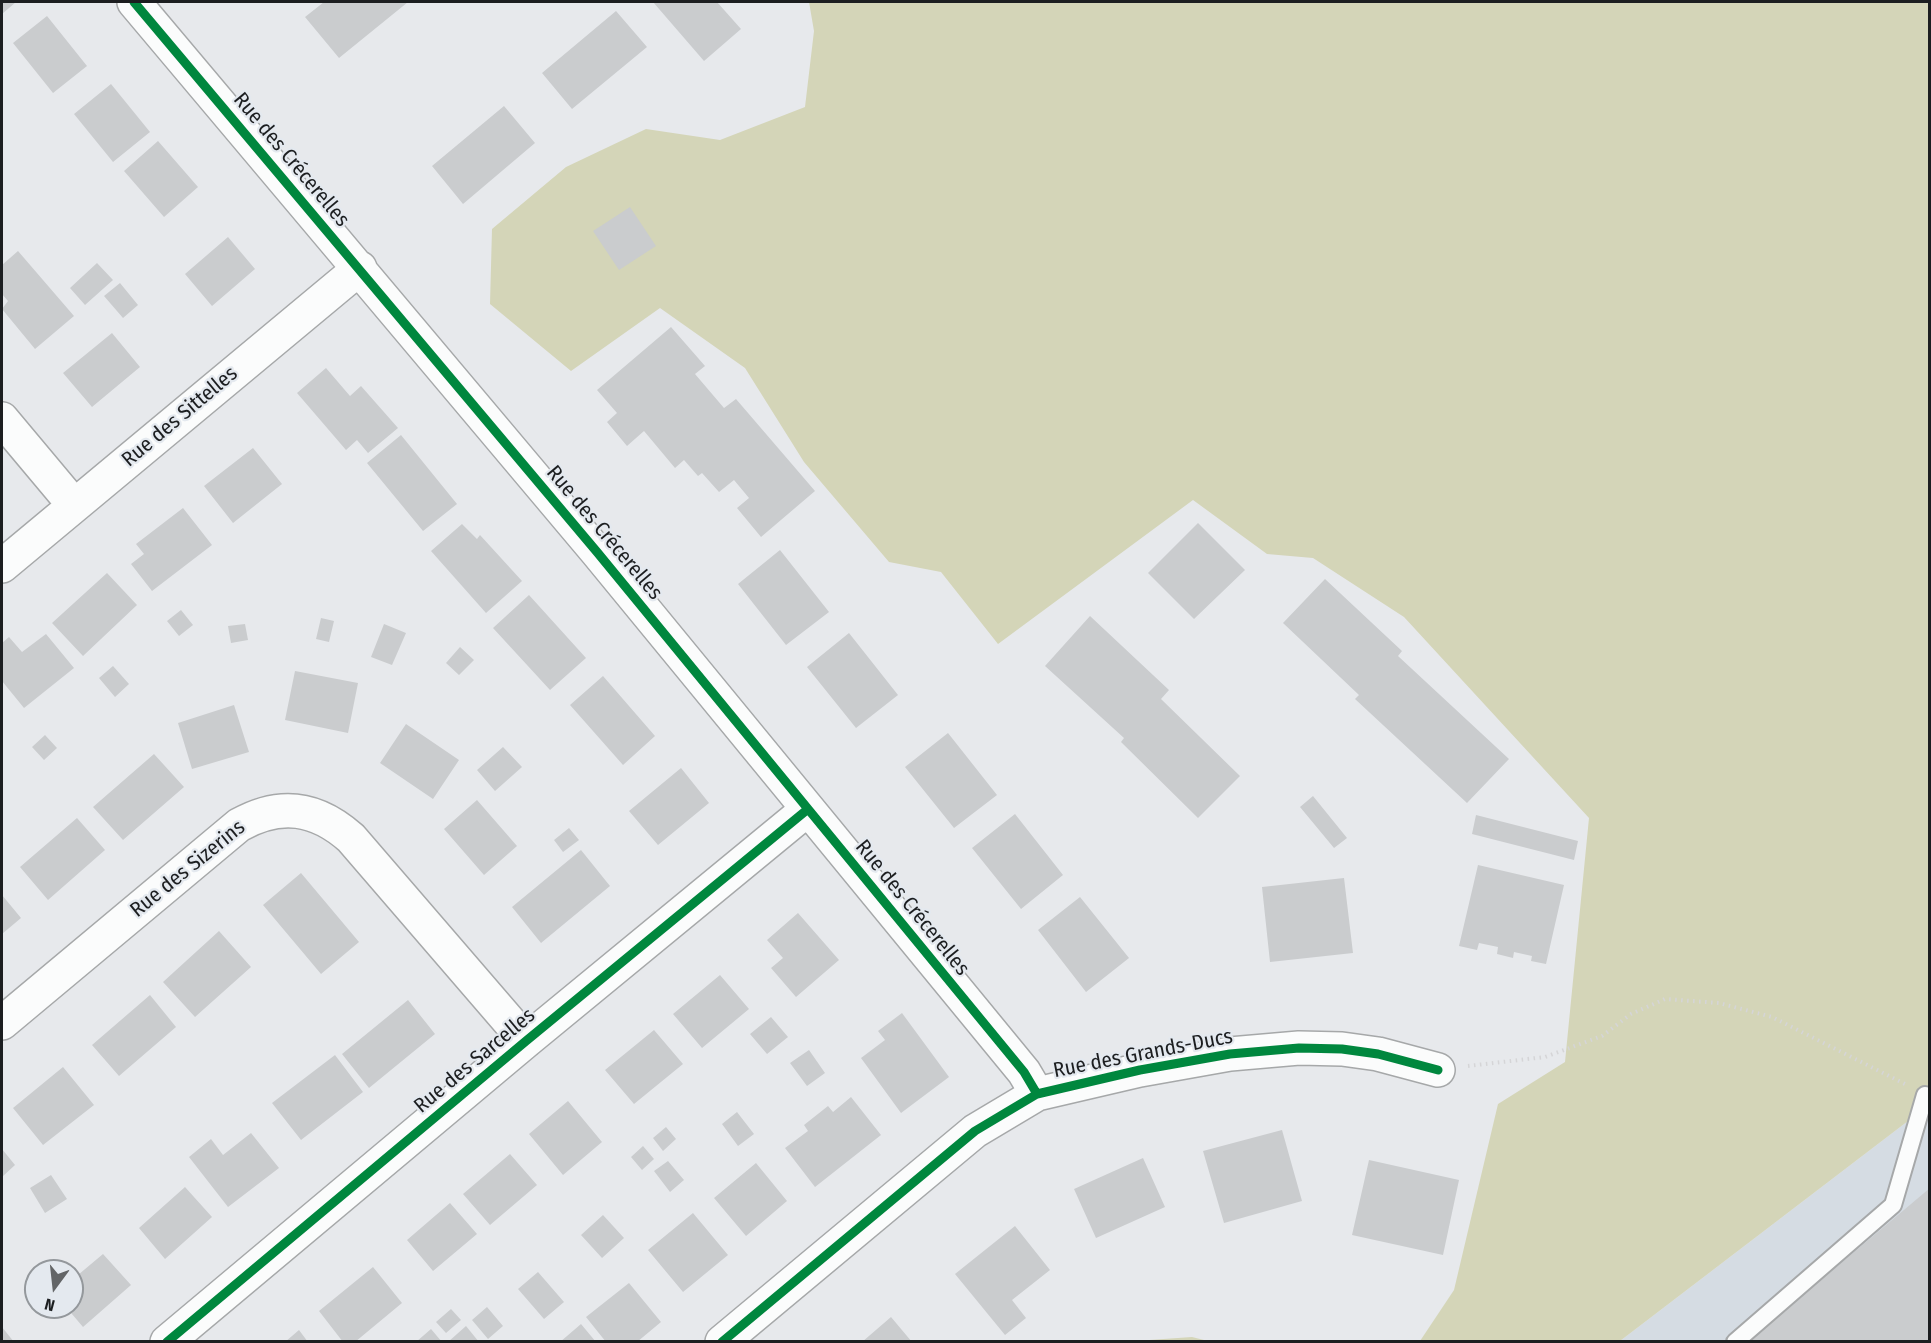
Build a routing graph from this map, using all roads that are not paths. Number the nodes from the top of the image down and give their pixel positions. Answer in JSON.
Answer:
{"nodes":[{"id":1,"x":134,"y":2,"type":"edge"},
{"id":2,"x":360,"y":268,"type":"junction"},
{"id":3,"x":2,"y":418,"type":"edge"},
{"id":4,"x":74,"y":505,"type":"junction"},
{"id":5,"x":2,"y":566,"type":"edge"},
{"id":6,"x":808,"y":809,"type":"junction"},
{"id":7,"x":2,"y":1023,"type":"edge"},
{"id":8,"x":526,"y":1041,"type":"junction"},
{"id":9,"x":1438,"y":1070,"type":"road end"},
{"id":10,"x":1036,"y":1094,"type":"junction"},
{"id":11,"x":1927,"y":1097,"type":"edge"},
{"id":12,"x":167,"y":1341,"type":"edge"},
{"id":13,"x":722,"y":1341,"type":"edge"},
{"id":14,"x":1735,"y":1341,"type":"edge"}],
"edges":[{"from":1,"to":2,"type":"street","name":"Rue des Crécerelles"},
{"from":2,"to":4,"type":"street","name":"Rue des Sittelles"},
{"from":2,"to":6,"type":"street","name":"Rue des Crécerelles"},
{"from":3,"to":4,"type":"street"},
{"from":4,"to":5,"type":"street","name":"Rue des Sittelles"},
{"from":6,"to":8,"type":"street","name":"Rue des Sarcelles"},
{"from":6,"to":10,"type":"street","name":"Rue des Crécerelles"},
{"from":7,"to":8,"type":"street","name":"Rue des Sizerins"},
{"from":8,"to":12,"type":"street","name":"Rue des Sarcelles"},
{"from":9,"to":10,"type":"street","name":"Rue des Grands-Ducs"},
{"from":10,"to":13,"type":"street","name":"Rue des Grands-Ducs"},
{"from":11,"to":14,"type":"lane"}]}
